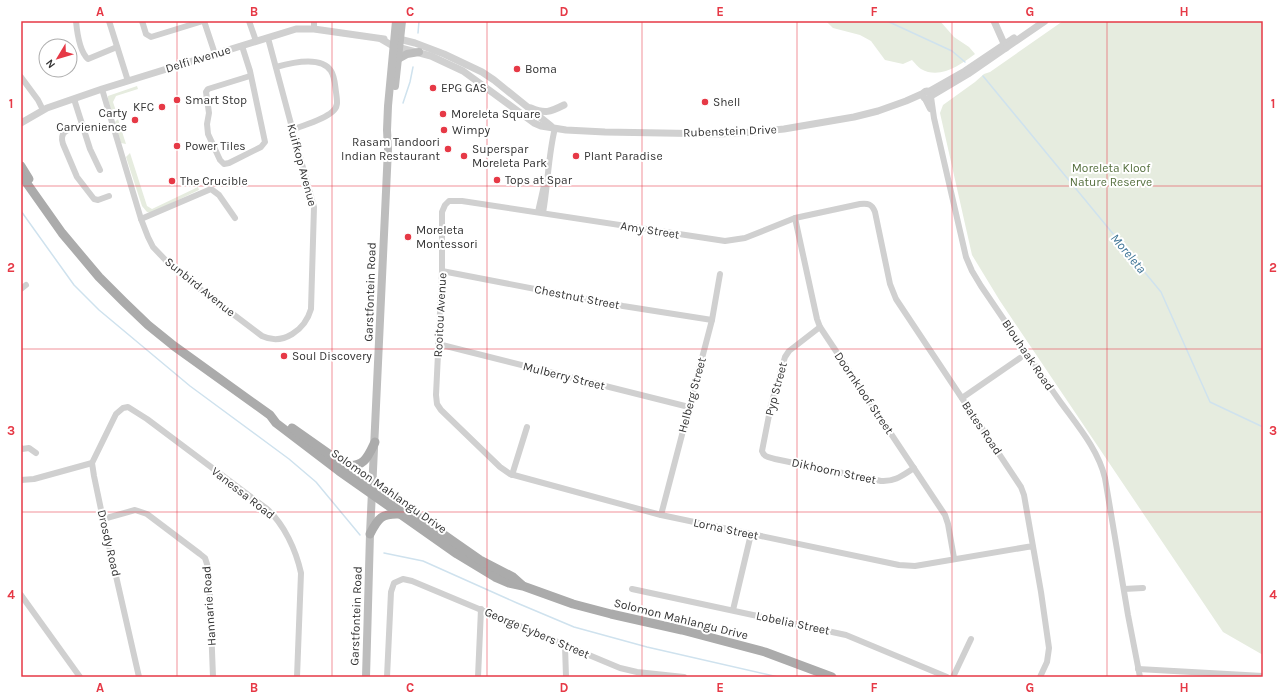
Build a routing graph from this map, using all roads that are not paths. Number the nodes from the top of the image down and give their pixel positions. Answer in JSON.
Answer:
{"nodes":[{"id":1,"x":76,"y":21,"type":"edge"},
{"id":2,"x":109,"y":21,"type":"edge"},
{"id":3,"x":142,"y":21,"type":"edge"},
{"id":4,"x":204,"y":21,"type":"edge"},
{"id":5,"x":314,"y":21,"type":"edge"},
{"id":6,"x":396,"y":21,"type":"edge"},
{"id":7,"x":402,"y":21,"type":"edge"},
{"id":8,"x":994,"y":21,"type":"edge"},
{"id":9,"x":1038,"y":21,"type":"edge"},
{"id":10,"x":1045,"y":21,"type":"edge"},
{"id":11,"x":252,"y":22,"type":"edge"},
{"id":12,"x":314,"y":29,"type":"junction"},
{"id":13,"x":268,"y":38,"type":"junction"},
{"id":14,"x":256,"y":41,"type":"junction"},
{"id":15,"x":396,"y":43,"type":"junction"},
{"id":16,"x":242,"y":46,"type":"junction"},
{"id":17,"x":117,"y":47,"type":"junction"},
{"id":18,"x":1005,"y":47,"type":"junction"},
{"id":19,"x":419,"y":52,"type":"junction"},
{"id":20,"x":215,"y":54,"type":"junction"},
{"id":21,"x":398,"y":59,"type":"junction"},
{"id":22,"x":276,"y":67,"type":"junction"},
{"id":23,"x":21,"y":76,"type":"edge"},
{"id":24,"x":250,"y":76,"type":"junction"},
{"id":25,"x":128,"y":81,"type":"junction"},
{"id":26,"x":102,"y":89,"type":"junction"},
{"id":27,"x":927,"y":96,"type":"junction"},
{"id":28,"x":74,"y":98,"type":"junction"},
{"id":29,"x":523,"y":104,"type":"junction"},
{"id":30,"x":564,"y":105,"type":"dead end"},
{"id":31,"x":43,"y":110,"type":"junction"},
{"id":32,"x":21,"y":122,"type":"edge"},
{"id":33,"x":83,"y":125,"type":"junction"},
{"id":34,"x":553,"y":127,"type":"junction"},
{"id":35,"x":292,"y":130,"type":"junction"},
{"id":36,"x":388,"y":149,"type":"junction"},
{"id":37,"x":21,"y":166,"type":"edge"},
{"id":38,"x":100,"y":170,"type":"dead end"},
{"id":39,"x":21,"y":175,"type":"edge"},
{"id":40,"x":109,"y":196,"type":"dead end"},
{"id":41,"x":860,"y":204,"type":"joint"},
{"id":42,"x":46,"y":210,"type":"junction"},
{"id":43,"x":442,"y":212,"type":"joint"},
{"id":44,"x":541,"y":213,"type":"junction"},
{"id":45,"x":234,"y":218,"type":"dead end"},
{"id":46,"x":795,"y":218,"type":"junction"},
{"id":47,"x":141,"y":219,"type":"junction"},
{"id":48,"x":442,"y":271,"type":"junction"},
{"id":49,"x":720,"y":274,"type":"dead end"},
{"id":50,"x":307,"y":319,"type":"joint"},
{"id":51,"x":712,"y":320,"type":"junction"},
{"id":52,"x":820,"y":327,"type":"junction"},
{"id":53,"x":438,"y":344,"type":"junction"},
{"id":54,"x":1020,"y":358,"type":"dead end"},
{"id":55,"x":962,"y":398,"type":"junction"},
{"id":56,"x":689,"y":407,"type":"junction"},
{"id":57,"x":445,"y":414,"type":"joint"},
{"id":58,"x":270,"y":415,"type":"junction"},
{"id":59,"x":527,"y":427,"type":"dead end"},
{"id":60,"x":376,"y":442,"type":"junction"},
{"id":61,"x":21,"y":448,"type":"edge"},
{"id":62,"x":36,"y":453,"type":"dead end"},
{"id":63,"x":774,"y":459,"type":"joint"},
{"id":64,"x":92,"y":463,"type":"junction"},
{"id":65,"x":344,"y":465,"type":"junction"},
{"id":66,"x":914,"y":468,"type":"junction"},
{"id":67,"x":512,"y":475,"type":"junction"},
{"id":68,"x":21,"y":480,"type":"edge"},
{"id":69,"x":373,"y":485,"type":"junction"},
{"id":70,"x":373,"y":495,"type":"junction"},
{"id":71,"x":400,"y":514,"type":"junction"},
{"id":72,"x":661,"y":515,"type":"junction"},
{"id":73,"x":103,"y":519,"type":"junction"},
{"id":74,"x":370,"y":534,"type":"junction"},
{"id":75,"x":751,"y":534,"type":"junction"},
{"id":76,"x":1033,"y":546,"type":"junction"},
{"id":77,"x":954,"y":558,"type":"junction"},
{"id":78,"x":524,"y":586,"type":"junction"},
{"id":79,"x":1144,"y":588,"type":"dead end"},
{"id":80,"x":632,"y":589,"type":"dead end"},
{"id":81,"x":1124,"y":590,"type":"junction"},
{"id":82,"x":21,"y":595,"type":"edge"},
{"id":83,"x":481,"y":610,"type":"junction"},
{"id":84,"x":733,"y":610,"type":"junction"},
{"id":85,"x":971,"y":639,"type":"dead end"},
{"id":86,"x":565,"y":646,"type":"junction"},
{"id":87,"x":1138,"y":669,"type":"junction"},
{"id":88,"x":648,"y":675,"type":"edge"},
{"id":89,"x":1223,"y":675,"type":"edge"},
{"id":90,"x":1263,"y":676,"type":"edge"},
{"id":91,"x":80,"y":677,"type":"edge"},
{"id":92,"x":139,"y":677,"type":"edge"},
{"id":93,"x":213,"y":677,"type":"edge"},
{"id":94,"x":297,"y":677,"type":"edge"},
{"id":95,"x":366,"y":677,"type":"edge"},
{"id":96,"x":387,"y":677,"type":"edge"},
{"id":97,"x":478,"y":677,"type":"edge"},
{"id":98,"x":566,"y":677,"type":"edge"},
{"id":99,"x":684,"y":677,"type":"edge"},
{"id":100,"x":832,"y":677,"type":"edge"},
{"id":101,"x":947,"y":677,"type":"edge"},
{"id":102,"x":953,"y":677,"type":"edge"},
{"id":103,"x":1040,"y":677,"type":"edge"},
{"id":104,"x":1140,"y":677,"type":"edge"}],
"edges":[{"from":1,"to":17,"type":"street"},
{"from":2,"to":17,"type":"street"},
{"from":3,"to":4,"type":"street"},
{"from":4,"to":20,"type":"street"},
{"from":5,"to":12,"type":"street"},
{"from":6,"to":15,"type":"main road","name":"Garstfontein Road"},
{"from":7,"to":15,"type":"main road","name":"Garstfontein Road"},
{"from":8,"to":18,"type":"street"},
{"from":9,"to":18,"type":"street","name":"Rubenstein Drive"},
{"from":10,"to":18,"type":"street","name":"Rubenstein Drive"},
{"from":11,"to":14,"type":"street"},
{"from":12,"to":13,"type":"street","name":"Delfi Avenue"},
{"from":12,"to":15,"type":"street","name":"Delfi Avenue"},
{"from":13,"to":14,"type":"street","name":"Delfi Avenue"},
{"from":13,"to":22,"type":"street","name":"Kuifkop Avenue"},
{"from":14,"to":16,"type":"street","name":"Delfi Avenue"},
{"from":15,"to":19,"type":"street","name":"Rubenstein Drive"},
{"from":15,"to":21,"type":"main road","name":"Garstfontein Road"},
{"from":15,"to":29,"type":"street"},
{"from":15,"to":36,"type":"main road","name":"Garstfontein Road"},
{"from":16,"to":20,"type":"street","name":"Delfi Avenue"},
{"from":16,"to":24,"type":"street"},
{"from":17,"to":25,"type":"street"},
{"from":18,"to":27,"type":"street","name":"Rubenstein Drive"},
{"from":19,"to":21,"type":"main road"},
{"from":19,"to":34,"type":"street","name":"Rubenstein Drive"},
{"from":20,"to":25,"type":"street","name":"Delfi Avenue"},
{"from":21,"to":36,"type":"main road","name":"Garstfontein Road"},
{"from":22,"to":35,"type":"street","name":"Kuifkop Avenue"},
{"from":22,"to":35,"type":"street"},
{"from":23,"to":31,"type":"street"},
{"from":24,"to":24,"type":"street"},
{"from":25,"to":26,"type":"street","name":"Delfi Avenue"},
{"from":26,"to":28,"type":"street","name":"Delfi Avenue"},
{"from":26,"to":47,"type":"street","name":"Sunbird Avenue"},
{"from":27,"to":34,"type":"street","name":"Rubenstein Drive"},
{"from":27,"to":81,"type":"street","name":"Blouhaak Road"},
{"from":28,"to":31,"type":"street","name":"Delfi Avenue"},
{"from":28,"to":33,"type":"street"},
{"from":29,"to":30,"type":"street"},
{"from":29,"to":34,"type":"street"},
{"from":31,"to":32,"type":"street","name":"Delfi Avenue"},
{"from":33,"to":38,"type":"street"},
{"from":33,"to":40,"type":"street"},
{"from":34,"to":44,"type":"street"},
{"from":35,"to":50,"type":"street","name":"Kuifkop Avenue"},
{"from":36,"to":60,"type":"main road","name":"Garstfontein Road"},
{"from":37,"to":42,"type":"main road","name":"Solomon Mahlangu Drive"},
{"from":39,"to":42,"type":"main road","name":"Solomon Mahlangu Drive"},
{"from":41,"to":46,"type":"street","name":"Amy Street"},
{"from":41,"to":55,"type":"street","name":"Bates Road"},
{"from":42,"to":58,"type":"main road","name":"Solomon Mahlangu Drive"},
{"from":43,"to":44,"type":"street","name":"Amy Street"},
{"from":43,"to":48,"type":"street","name":"Rooitou Avenue"},
{"from":44,"to":46,"type":"street","name":"Amy Street"},
{"from":45,"to":47,"type":"street"},
{"from":46,"to":52,"type":"street","name":"Doornkloof Street"},
{"from":47,"to":50,"type":"street","name":"Sunbird Avenue"},
{"from":48,"to":51,"type":"street","name":"Chestnut Street"},
{"from":48,"to":53,"type":"street","name":"Rooitou Avenue"},
{"from":49,"to":51,"type":"street","name":"Helberg Street"},
{"from":51,"to":56,"type":"street","name":"Helberg Street"},
{"from":52,"to":63,"type":"street","name":"Pyp Street"},
{"from":52,"to":66,"type":"street","name":"Doornkloof Street"},
{"from":53,"to":56,"type":"street","name":"Mulberry Street"},
{"from":53,"to":57,"type":"street","name":"Rooitou Avenue"},
{"from":54,"to":55,"type":"street"},
{"from":55,"to":76,"type":"street","name":"Bates Road"},
{"from":56,"to":72,"type":"street","name":"Helberg Street"},
{"from":57,"to":67,"type":"street","name":"Lorna Street"},
{"from":58,"to":65,"type":"main road","name":"Solomon Mahlangu Drive"},
{"from":58,"to":70,"type":"main road","name":"Solomon Mahlangu Drive"},
{"from":59,"to":67,"type":"street"},
{"from":60,"to":65,"type":"main road"},
{"from":60,"to":69,"type":"main road","name":"Garstfontein Road"},
{"from":61,"to":62,"type":"street"},
{"from":63,"to":66,"type":"street","name":"Dikhoorn Street"},
{"from":64,"to":68,"type":"street"},
{"from":64,"to":73,"type":"street","name":"Drosdy Road"},
{"from":64,"to":94,"type":"street","name":"Vanessa Road"},
{"from":65,"to":69,"type":"main road","name":"Solomon Mahlangu Drive"},
{"from":66,"to":77,"type":"street","name":"Doornkloof Street"},
{"from":67,"to":72,"type":"street","name":"Lorna Street"},
{"from":69,"to":70,"type":"main road","name":"Garstfontein Road"},
{"from":69,"to":78,"type":"main road","name":"Solomon Mahlangu Drive"},
{"from":70,"to":71,"type":"main road","name":"Solomon Mahlangu Drive"},
{"from":70,"to":74,"type":"main road","name":"Garstfontein Road"},
{"from":71,"to":74,"type":"main road"},
{"from":71,"to":78,"type":"main road","name":"Solomon Mahlangu Drive"},
{"from":72,"to":75,"type":"street","name":"Lorna Street"},
{"from":73,"to":92,"type":"street","name":"Drosdy Road"},
{"from":73,"to":93,"type":"street","name":"Hannarie Road"},
{"from":74,"to":95,"type":"main road","name":"Garstfontein Road"},
{"from":75,"to":77,"type":"street","name":"Lorna Street"},
{"from":75,"to":84,"type":"street"},
{"from":76,"to":77,"type":"street","name":"Lorna Street"},
{"from":76,"to":103,"type":"street","name":"Bates Road"},
{"from":78,"to":100,"type":"main road","name":"Solomon Mahlangu Drive"},
{"from":79,"to":81,"type":"street"},
{"from":80,"to":84,"type":"street","name":"Lobelia Street"},
{"from":81,"to":87,"type":"street","name":"Blouhaak Road"},
{"from":82,"to":91,"type":"street"},
{"from":83,"to":86,"type":"street","name":"George Eybers Street"},
{"from":83,"to":96,"type":"street","name":"George Eybers Street"},
{"from":83,"to":97,"type":"street"},
{"from":84,"to":101,"type":"street","name":"Lobelia Street"},
{"from":85,"to":102,"type":"street"},
{"from":86,"to":88,"type":"street","name":"George Eybers Street"},
{"from":86,"to":98,"type":"street"},
{"from":87,"to":89,"type":"street"},
{"from":87,"to":104,"type":"street","name":"Blouhaak Road"},
{"from":88,"to":99,"type":"street","name":"George Eybers Street"},
{"from":89,"to":90,"type":"street"}]}
